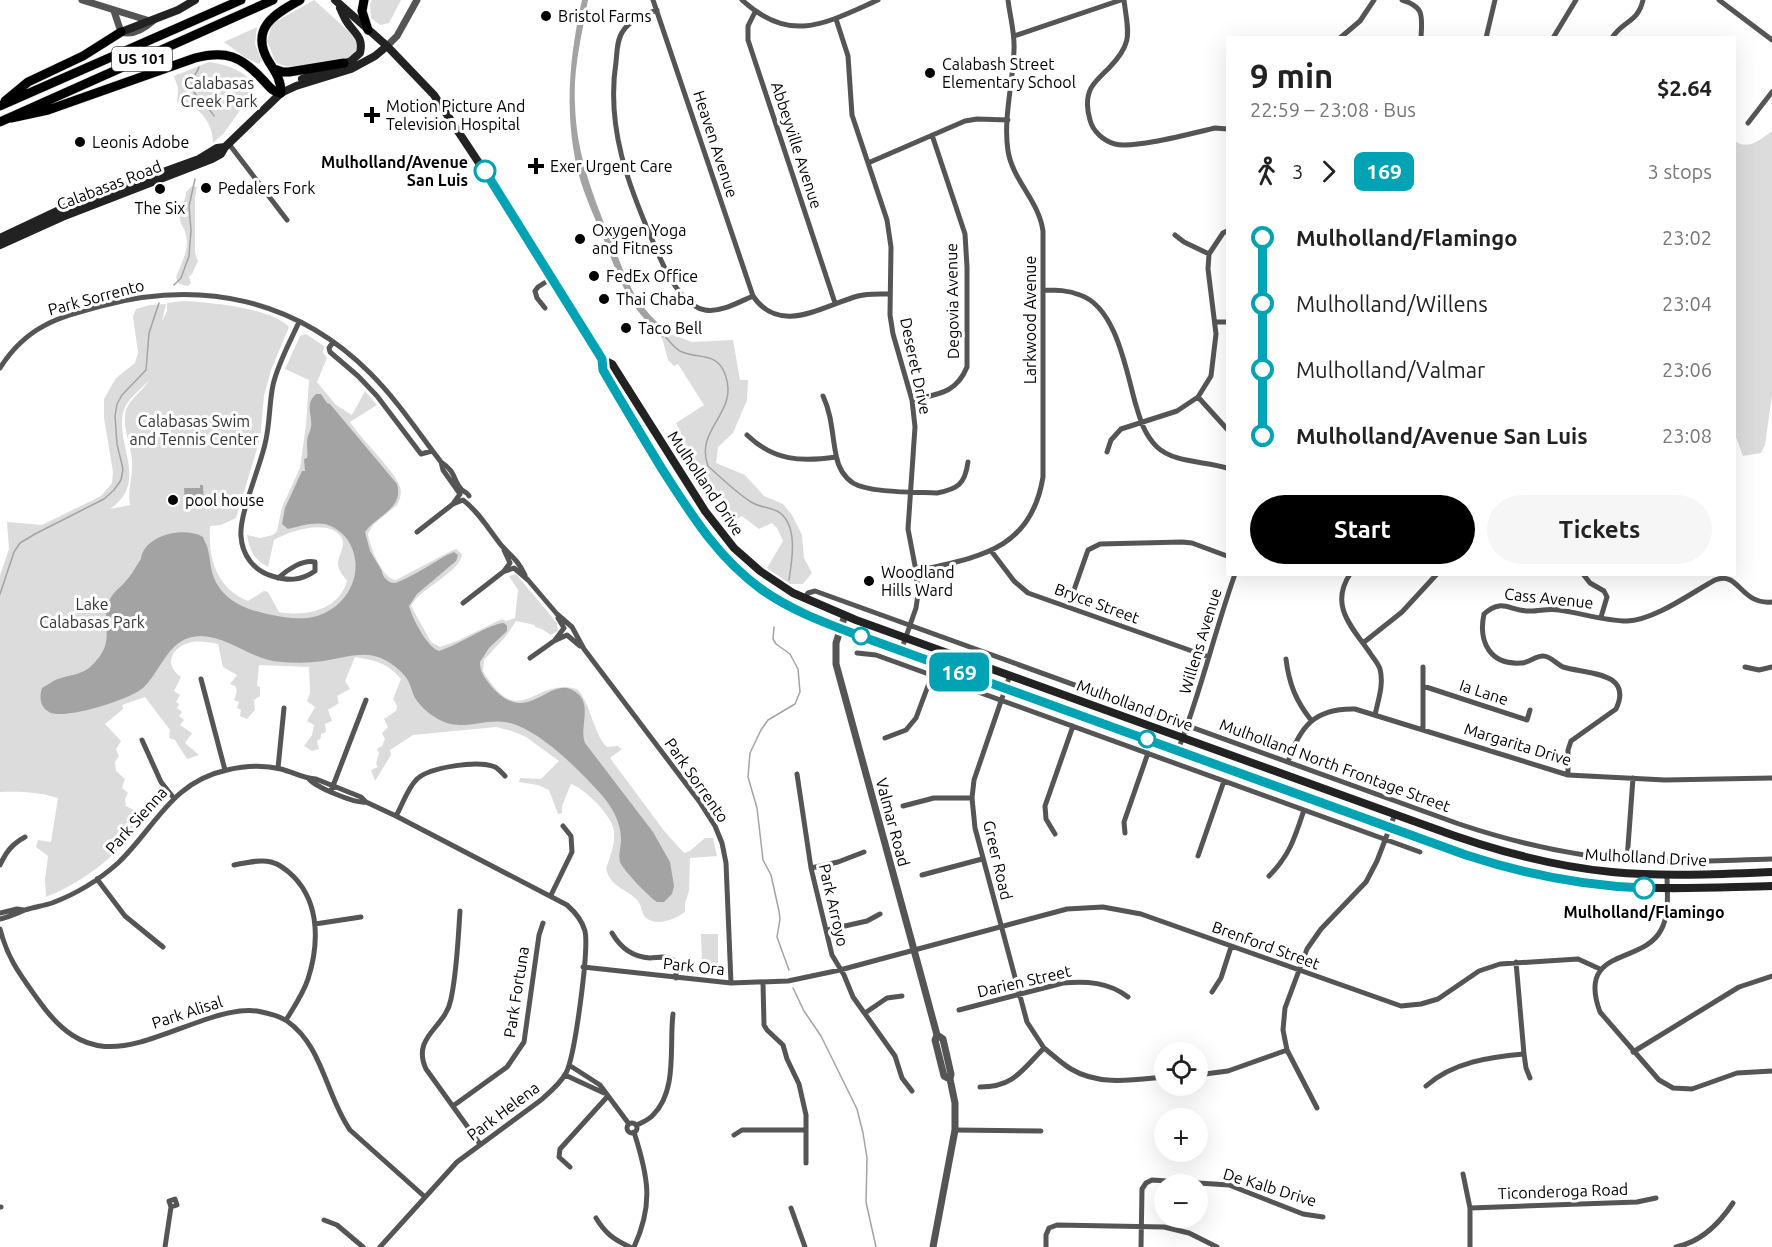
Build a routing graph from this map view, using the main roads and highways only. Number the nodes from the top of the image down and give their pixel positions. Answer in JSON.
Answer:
{"nodes":[{"id":1,"x":195,"y":0,"type":"edge"},
{"id":2,"x":241,"y":0,"type":"edge"},
{"id":3,"x":273,"y":0,"type":"edge"},
{"id":4,"x":300,"y":0,"type":"edge"},
{"id":5,"x":364,"y":0,"type":"edge"},
{"id":6,"x":337,"y":2,"type":"edge"},
{"id":7,"x":368,"y":30,"type":"junction"},
{"id":8,"x":121,"y":32,"type":"joint"},
{"id":9,"x":387,"y":46,"type":"junction"},
{"id":10,"x":344,"y":63,"type":"junction"},
{"id":11,"x":274,"y":69,"type":"junction"},
{"id":12,"x":281,"y":93,"type":"junction"},
{"id":13,"x":0,"y":105,"type":"edge"},
{"id":14,"x":11,"y":118,"type":"junction"},
{"id":15,"x":0,"y":122,"type":"edge"},
{"id":16,"x":227,"y":145,"type":"junction"},
{"id":17,"x":0,"y":238,"type":"edge"},
{"id":18,"x":0,"y":245,"type":"edge"},
{"id":19,"x":602,"y":359,"type":"junction"},
{"id":20,"x":653,"y":429,"type":"junction"},
{"id":21,"x":642,"y":436,"type":"junction"},
{"id":22,"x":1772,"y":872,"type":"edge"},
{"id":23,"x":1772,"y":886,"type":"edge"}],
"edges":[{"from":1,"to":8,"type":"main road"},
{"from":2,"to":13,"type":"highway","number":"US 101"},
{"from":3,"to":14,"type":"highway","number":"US 101"},
{"from":4,"to":11,"type":"highway"},
{"from":5,"to":7,"type":"highway"},
{"from":6,"to":7,"type":"main road","name":"Mulholland Drive"},
{"from":6,"to":10,"type":"main road"},
{"from":7,"to":9,"type":"main road","name":"Mulholland Drive"},
{"from":8,"to":13,"type":"highway"},
{"from":9,"to":12,"type":"main road","name":"Calabasas Road"},
{"from":9,"to":19,"type":"main road","name":"Mulholland Drive"},
{"from":10,"to":11,"type":"highway"},
{"from":10,"to":12,"type":"main road"},
{"from":11,"to":12,"type":"highway"},
{"from":12,"to":14,"type":"highway"},
{"from":12,"to":16,"type":"main road","name":"Calabasas Road"},
{"from":14,"to":15,"type":"highway","number":"US 101"},
{"from":16,"to":17,"type":"main road","name":"Calabasas Road"},
{"from":16,"to":18,"type":"main road","name":"Calabasas Road"},
{"from":19,"to":20,"type":"main road","name":"Mulholland Drive"},
{"from":19,"to":21,"type":"main road","name":"Mulholland Drive"},
{"from":20,"to":21,"type":"main road"},
{"from":20,"to":22,"type":"main road","name":"Mulholland Drive"},
{"from":21,"to":23,"type":"main road","name":"Mulholland Drive"}]}
